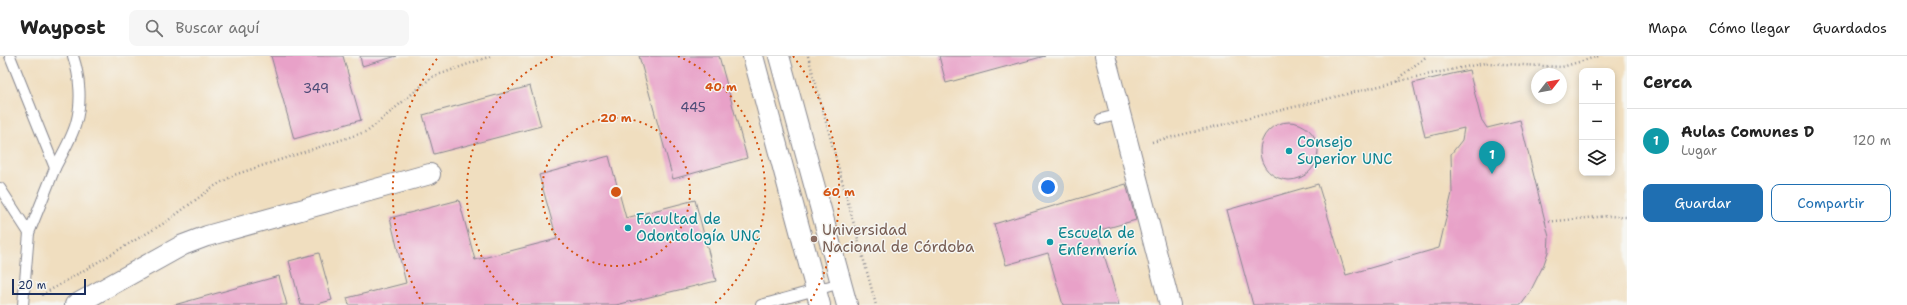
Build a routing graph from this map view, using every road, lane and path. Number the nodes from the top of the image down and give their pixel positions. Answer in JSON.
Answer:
{"nodes":[{"id":1,"x":10,"y":56,"type":"edge"},
{"id":2,"x":73,"y":56,"type":"edge"},
{"id":3,"x":491,"y":56,"type":"edge"},
{"id":4,"x":753,"y":56,"type":"edge"},
{"id":5,"x":779,"y":56,"type":"edge"},
{"id":6,"x":808,"y":56,"type":"edge"},
{"id":7,"x":1105,"y":56,"type":"edge"},
{"id":8,"x":1427,"y":56,"type":"edge"},
{"id":9,"x":1599,"y":56,"type":"edge"},
{"id":10,"x":1398,"y":82,"type":"junction"},
{"id":11,"x":1121,"y":114,"type":"junction"},
{"id":12,"x":1101,"y":118,"type":"dead end"},
{"id":13,"x":1130,"y":148,"type":"junction"},
{"id":14,"x":55,"y":168,"type":"junction"},
{"id":15,"x":430,"y":174,"type":"dead end"},
{"id":16,"x":0,"y":188,"type":"edge"},
{"id":17,"x":1627,"y":217,"type":"edge"},
{"id":18,"x":1545,"y":222,"type":"dead end"},
{"id":19,"x":29,"y":233,"type":"junction"},
{"id":20,"x":841,"y":283,"type":"junction"},
{"id":21,"x":38,"y":297,"type":"dead end"},
{"id":22,"x":818,"y":297,"type":"edge"},
{"id":23,"x":23,"y":305,"type":"edge"},
{"id":24,"x":75,"y":305,"type":"edge"},
{"id":25,"x":762,"y":305,"type":"edge"},
{"id":26,"x":847,"y":305,"type":"edge"},
{"id":27,"x":876,"y":305,"type":"edge"},
{"id":28,"x":1170,"y":305,"type":"edge"}],
"edges":[{"from":1,"to":14,"type":"lane"},
{"from":2,"to":14,"type":"lane"},
{"from":3,"to":21,"type":"path"},
{"from":4,"to":22,"type":"street"},
{"from":5,"to":20,"type":"street"},
{"from":6,"to":27,"type":"path"},
{"from":7,"to":11,"type":"street"},
{"from":8,"to":10,"type":"path"},
{"from":9,"to":10,"type":"path"},
{"from":10,"to":13,"type":"path"},
{"from":11,"to":12,"type":"lane"},
{"from":11,"to":13,"type":"street"},
{"from":13,"to":28,"type":"street"},
{"from":14,"to":19,"type":"lane"},
{"from":15,"to":24,"type":"street"},
{"from":16,"to":19,"type":"lane"},
{"from":17,"to":18,"type":"path"},
{"from":19,"to":23,"type":"lane"},
{"from":20,"to":22,"type":"lane"},
{"from":20,"to":26,"type":"street"},
{"from":22,"to":25,"type":"lane"}]}
